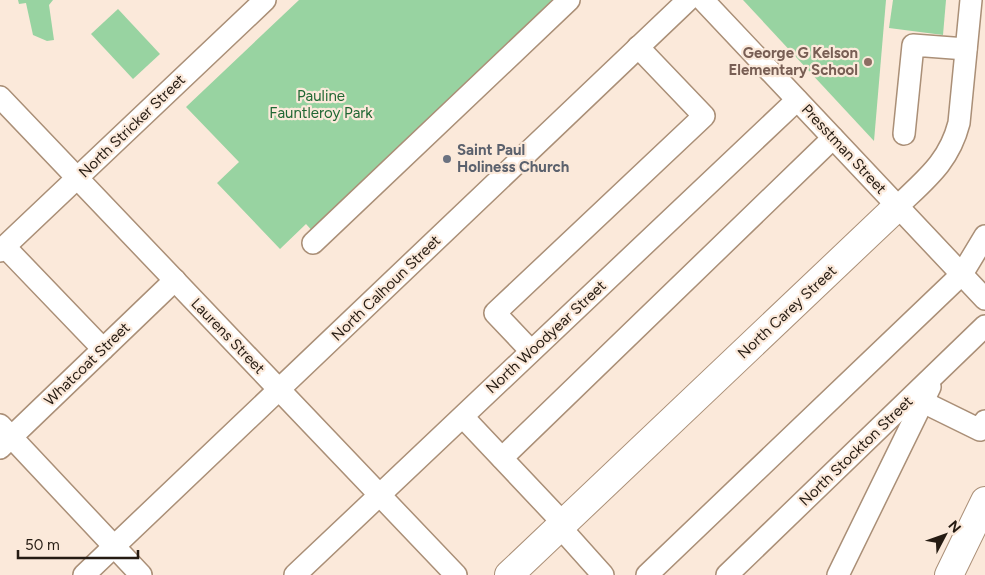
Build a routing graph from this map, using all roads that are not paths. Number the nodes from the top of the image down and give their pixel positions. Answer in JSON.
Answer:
{"nodes":[{"id":1,"x":265,"y":0,"type":"edge"},
{"id":2,"x":569,"y":0,"type":"edge"},
{"id":3,"x":688,"y":0,"type":"edge"},
{"id":4,"x":703,"y":0,"type":"edge"},
{"id":5,"x":970,"y":0,"type":"edge"},
{"id":6,"x":638,"y":47,"type":"junction"},
{"id":7,"x":966,"y":49,"type":"junction"},
{"id":8,"x":797,"y":100,"type":"junction"},
{"id":9,"x":4,"y":109,"type":"edge"},
{"id":10,"x":904,"y":134,"type":"dead end"},
{"id":11,"x":833,"y":138,"type":"junction"},
{"id":12,"x":77,"y":178,"type":"junction"},
{"id":13,"x":898,"y":206,"type":"junction"},
{"id":14,"x":985,"y":236,"type":"edge"},
{"id":15,"x":313,"y":243,"type":"dead end"},
{"id":16,"x":2,"y":249,"type":"edge"},
{"id":17,"x":962,"y":274,"type":"junction"},
{"id":18,"x":175,"y":280,"type":"junction"},
{"id":19,"x":985,"y":299,"type":"edge"},
{"id":20,"x":985,"y":326,"type":"edge"},
{"id":21,"x":103,"y":349,"type":"junction"},
{"id":22,"x":531,"y":351,"type":"junction"},
{"id":23,"x":937,"y":373,"type":"junction"},
{"id":24,"x":279,"y":390,"type":"junction"},
{"id":25,"x":923,"y":402,"type":"junction"},
{"id":26,"x":463,"y":416,"type":"junction"},
{"id":27,"x":983,"y":428,"type":"edge"},
{"id":28,"x":4,"y":436,"type":"edge"},
{"id":29,"x":502,"y":458,"type":"junction"},
{"id":30,"x":380,"y":495,"type":"junction"},
{"id":31,"x":985,"y":501,"type":"edge"},
{"id":32,"x":562,"y":525,"type":"junction"},
{"id":33,"x":115,"y":546,"type":"junction"},
{"id":34,"x":84,"y":575,"type":"edge"},
{"id":35,"x":142,"y":575,"type":"edge"},
{"id":36,"x":295,"y":575,"type":"edge"},
{"id":37,"x":456,"y":575,"type":"edge"},
{"id":38,"x":509,"y":575,"type":"edge"},
{"id":39,"x":603,"y":575,"type":"edge"},
{"id":40,"x":647,"y":575,"type":"edge"},
{"id":41,"x":727,"y":575,"type":"edge"},
{"id":42,"x":838,"y":575,"type":"edge"},
{"id":43,"x":949,"y":575,"type":"edge"}],
"edges":[{"from":1,"to":12,"type":"street","name":"North Stricker Street"},
{"from":2,"to":15,"type":"street"},
{"from":3,"to":6,"type":"street","name":"North Calhoun Street"},
{"from":4,"to":8,"type":"street","name":"Presstman Street"},
{"from":5,"to":7,"type":"street","name":"North Carey Street"},
{"from":6,"to":22,"type":"street"},
{"from":6,"to":24,"type":"street","name":"North Calhoun Street"},
{"from":7,"to":10,"type":"street"},
{"from":7,"to":13,"type":"street","name":"North Carey Street"},
{"from":8,"to":11,"type":"street","name":"Presstman Street"},
{"from":8,"to":22,"type":"street","name":"North Woodyear Street"},
{"from":9,"to":12,"type":"street","name":"Laurens Street"},
{"from":11,"to":13,"type":"street","name":"Presstman Street"},
{"from":11,"to":29,"type":"street"},
{"from":12,"to":16,"type":"street","name":"North Stricker Street"},
{"from":12,"to":18,"type":"street","name":"Laurens Street"},
{"from":13,"to":17,"type":"street","name":"Presstman Street"},
{"from":13,"to":32,"type":"main road","name":"North Carey Street"},
{"from":14,"to":17,"type":"street"},
{"from":16,"to":21,"type":"street"},
{"from":17,"to":19,"type":"street","name":"Presstman Street"},
{"from":17,"to":40,"type":"street"},
{"from":18,"to":21,"type":"street","name":"Whatcoat Street"},
{"from":18,"to":24,"type":"street","name":"Laurens Street"},
{"from":20,"to":23,"type":"street","name":"North Stockton Street"},
{"from":21,"to":28,"type":"street","name":"Whatcoat Street"},
{"from":22,"to":26,"type":"street","name":"North Woodyear Street"},
{"from":23,"to":25,"type":"street"},
{"from":23,"to":41,"type":"street","name":"North Stockton Street"},
{"from":24,"to":30,"type":"street","name":"Laurens Street"},
{"from":24,"to":33,"type":"street","name":"North Calhoun Street"},
{"from":25,"to":27,"type":"street"},
{"from":25,"to":42,"type":"street"},
{"from":26,"to":29,"type":"street"},
{"from":26,"to":30,"type":"street","name":"North Woodyear Street"},
{"from":28,"to":33,"type":"street"},
{"from":29,"to":32,"type":"street"},
{"from":30,"to":36,"type":"street","name":"North Woodyear Street"},
{"from":30,"to":37,"type":"street","name":"Laurens Street"},
{"from":31,"to":43,"type":"main road"},
{"from":32,"to":38,"type":"main road","name":"North Carey Street"},
{"from":32,"to":39,"type":"street"},
{"from":33,"to":34,"type":"street","name":"North Calhoun Street"},
{"from":33,"to":35,"type":"street"}]}
